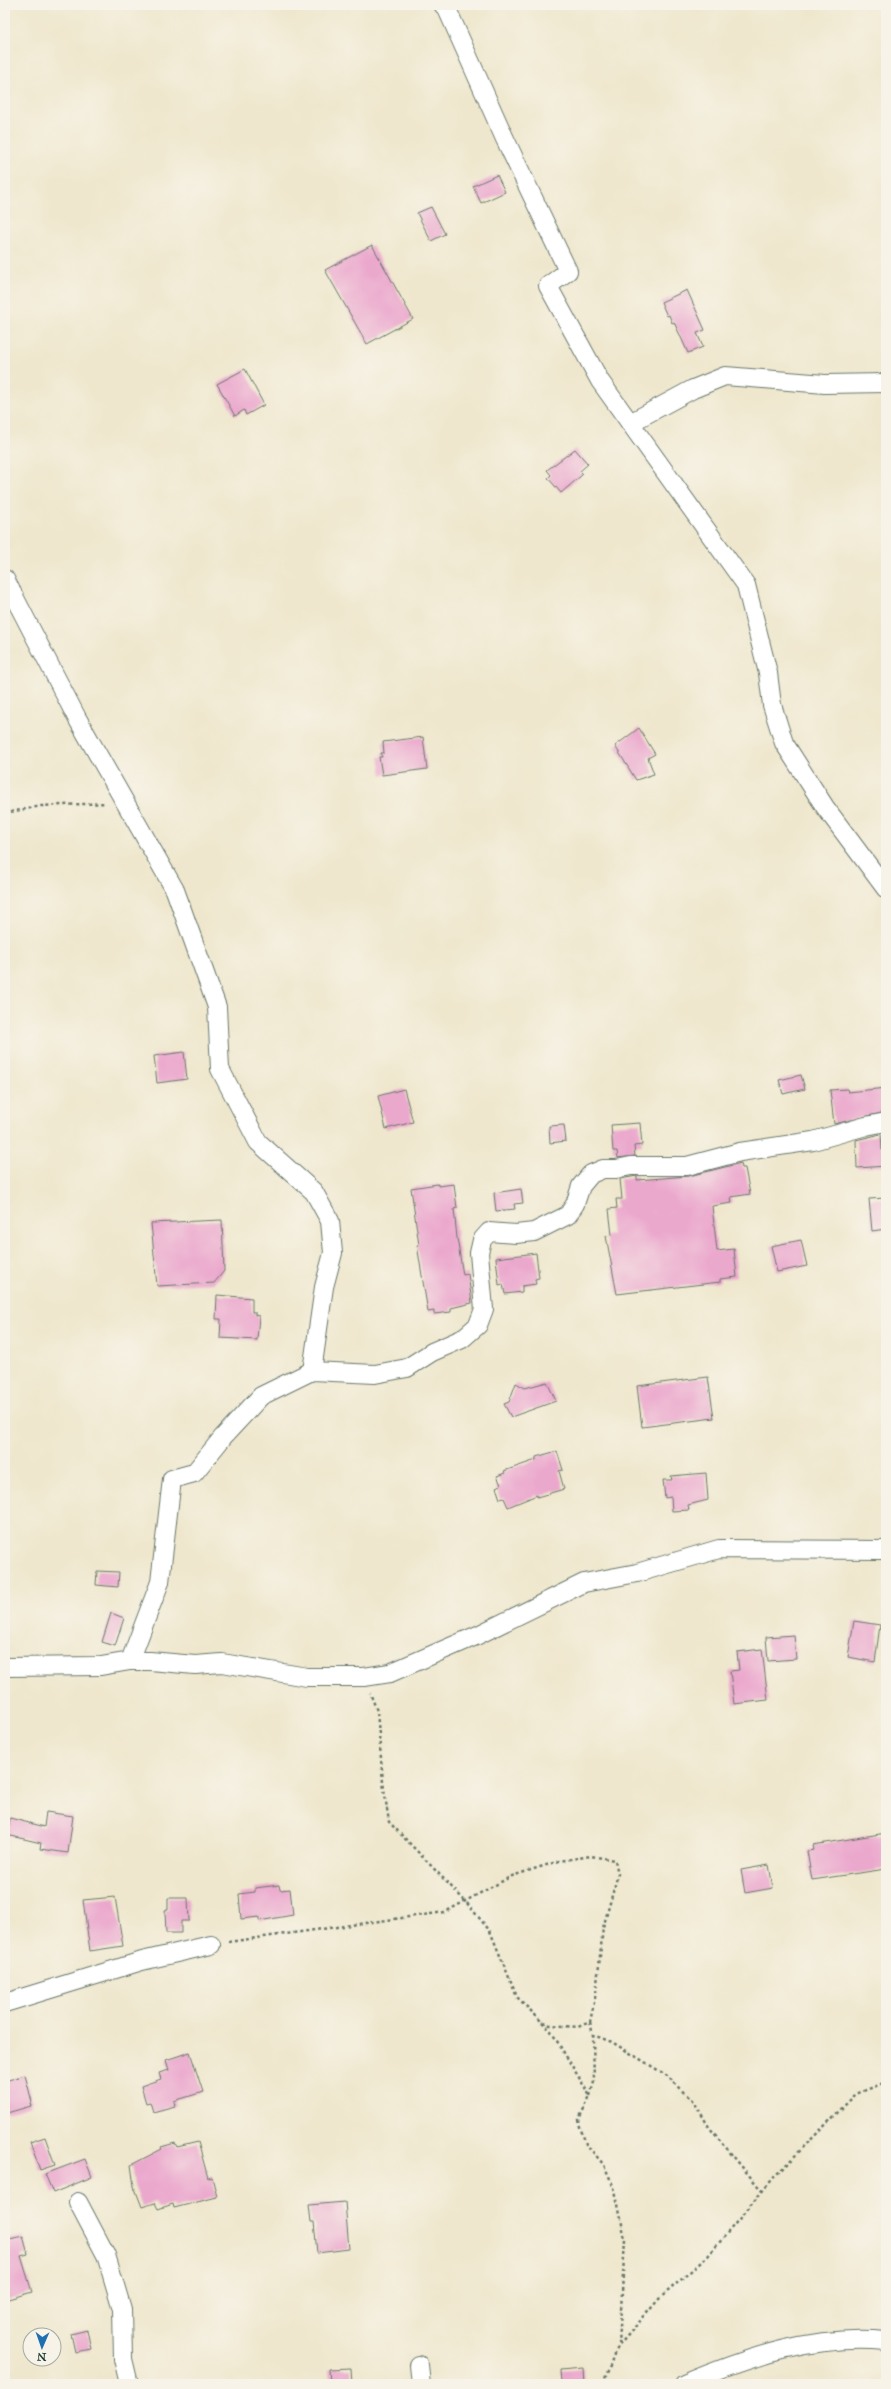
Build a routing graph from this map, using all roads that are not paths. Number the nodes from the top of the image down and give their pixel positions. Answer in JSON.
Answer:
{"nodes":[{"id":1,"x":443,"y":5,"type":"edge"},
{"id":2,"x":886,"y":383,"type":"edge"},
{"id":3,"x":630,"y":423,"type":"junction"},
{"id":4,"x":5,"y":579,"type":"edge"},
{"id":5,"x":886,"y":889,"type":"edge"},
{"id":6,"x":886,"y":1122,"type":"edge"},
{"id":7,"x":312,"y":1371,"type":"junction"},
{"id":8,"x":886,"y":1550,"type":"edge"},
{"id":9,"x":130,"y":1661,"type":"junction"},
{"id":10,"x":5,"y":1667,"type":"edge"},
{"id":11,"x":211,"y":1945,"type":"road end"},
{"id":12,"x":5,"y":2003,"type":"edge"},
{"id":13,"x":78,"y":2202,"type":"dead end"},
{"id":14,"x":886,"y":2341,"type":"edge"},
{"id":15,"x":419,"y":2365,"type":"dead end"},
{"id":16,"x":129,"y":2384,"type":"edge"},
{"id":17,"x":421,"y":2384,"type":"edge"},
{"id":18,"x":684,"y":2384,"type":"edge"}],
"edges":[{"from":1,"to":3,"type":"street"},
{"from":2,"to":3,"type":"street"},
{"from":3,"to":5,"type":"street"},
{"from":4,"to":7,"type":"street"},
{"from":6,"to":7,"type":"street"},
{"from":7,"to":9,"type":"street"},
{"from":8,"to":9,"type":"street"},
{"from":9,"to":10,"type":"street"},
{"from":11,"to":12,"type":"street"},
{"from":13,"to":16,"type":"street"},
{"from":14,"to":18,"type":"street"},
{"from":15,"to":17,"type":"street"}]}
